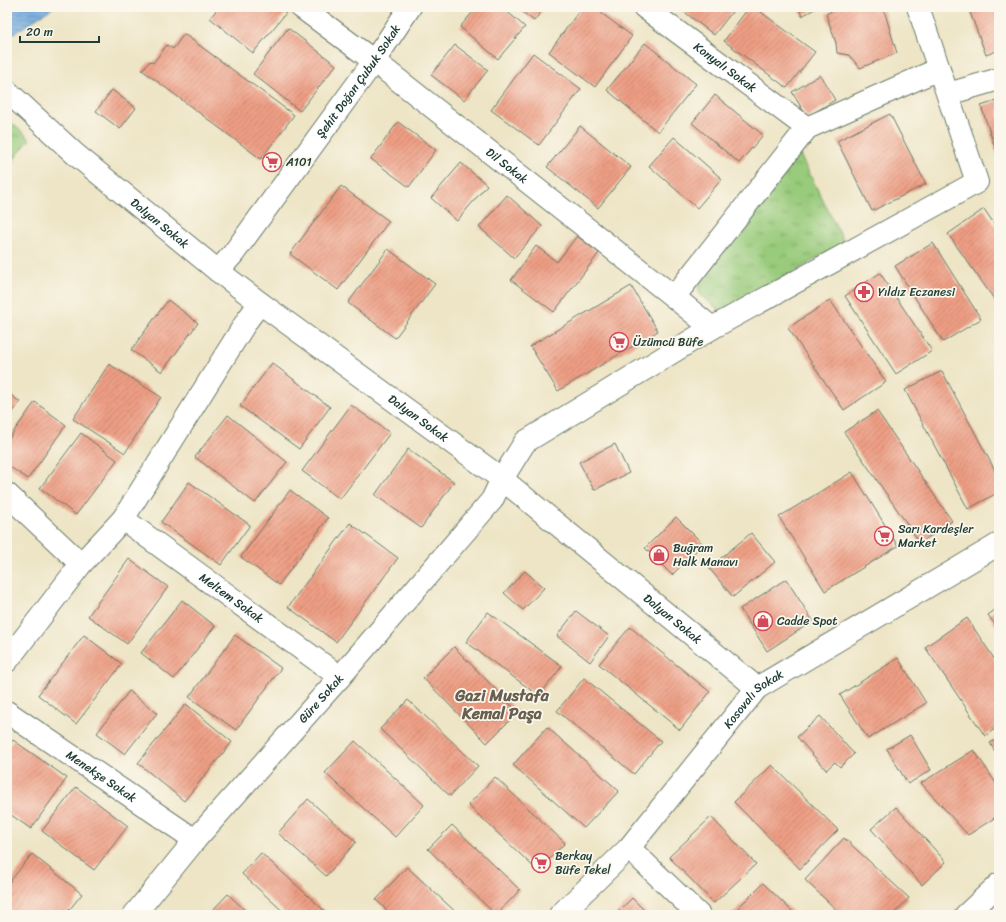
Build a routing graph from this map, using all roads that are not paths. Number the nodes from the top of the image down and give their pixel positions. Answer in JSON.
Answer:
{"nodes":[{"id":1,"x":301,"y":7,"type":"edge"},
{"id":2,"x":410,"y":7,"type":"edge"},
{"id":3,"x":644,"y":7,"type":"edge"},
{"id":4,"x":918,"y":7,"type":"edge"},
{"id":5,"x":374,"y":61,"type":"junction"},
{"id":6,"x":939,"y":69,"type":"junction"},
{"id":7,"x":999,"y":79,"type":"edge"},
{"id":8,"x":7,"y":91,"type":"edge"},
{"id":9,"x":948,"y":94,"type":"junction"},
{"id":10,"x":807,"y":128,"type":"junction"},
{"id":11,"x":218,"y":270,"type":"junction"},
{"id":12,"x":674,"y":297,"type":"junction"},
{"id":13,"x":260,"y":303,"type":"junction"},
{"id":14,"x":712,"y":328,"type":"junction"},
{"id":15,"x":502,"y":479,"type":"junction"},
{"id":16,"x":7,"y":494,"type":"edge"},
{"id":17,"x":124,"y":519,"type":"junction"},
{"id":18,"x":999,"y":544,"type":"edge"},
{"id":19,"x":81,"y":564,"type":"junction"},
{"id":20,"x":7,"y":661,"type":"edge"},
{"id":21,"x":340,"y":677,"type":"junction"},
{"id":22,"x":757,"y":688,"type":"junction"},
{"id":23,"x":7,"y":712,"type":"edge"},
{"id":24,"x":195,"y":840,"type":"junction"},
{"id":25,"x":629,"y":848,"type":"junction"},
{"id":26,"x":999,"y":884,"type":"edge"},
{"id":27,"x":134,"y":915,"type":"edge"},
{"id":28,"x":560,"y":915,"type":"edge"},
{"id":29,"x":699,"y":915,"type":"edge"},
{"id":30,"x":966,"y":915,"type":"edge"}],
"edges":[{"from":1,"to":5,"type":"street","name":"Dil Sokak"},
{"from":2,"to":5,"type":"street","name":"Şehit Doğan Çubuk Sokak"},
{"from":3,"to":10,"type":"street","name":"Konyalı Sokak"},
{"from":4,"to":6,"type":"street"},
{"from":5,"to":11,"type":"street","name":"Şehit Doğan Çubuk Sokak"},
{"from":5,"to":12,"type":"street","name":"Dil Sokak"},
{"from":6,"to":9,"type":"street"},
{"from":6,"to":10,"type":"street"},
{"from":7,"to":9,"type":"street"},
{"from":8,"to":11,"type":"street","name":"Dalyan Sokak"},
{"from":9,"to":14,"type":"street","name":"Güre Sokak"},
{"from":10,"to":12,"type":"street"},
{"from":11,"to":13,"type":"street","name":"Dalyan Sokak"},
{"from":12,"to":14,"type":"street","name":"Dil Sokak"},
{"from":13,"to":15,"type":"street","name":"Dalyan Sokak"},
{"from":13,"to":17,"type":"street"},
{"from":14,"to":15,"type":"street","name":"Güre Sokak"},
{"from":15,"to":21,"type":"street","name":"Güre Sokak"},
{"from":15,"to":22,"type":"street","name":"Dalyan Sokak"},
{"from":16,"to":19,"type":"street"},
{"from":17,"to":19,"type":"street"},
{"from":17,"to":21,"type":"street","name":"Meltem Sokak"},
{"from":18,"to":22,"type":"street","name":"Kosovalı Sokak"},
{"from":19,"to":20,"type":"street"},
{"from":21,"to":24,"type":"street","name":"Güre Sokak"},
{"from":22,"to":25,"type":"street","name":"Kosovalı Sokak"},
{"from":23,"to":24,"type":"street","name":"Menekşe Sokak"},
{"from":24,"to":27,"type":"street","name":"Güre Sokak"},
{"from":25,"to":28,"type":"street","name":"Kosovalı Sokak"},
{"from":25,"to":29,"type":"street"},
{"from":26,"to":30,"type":"street"}]}
